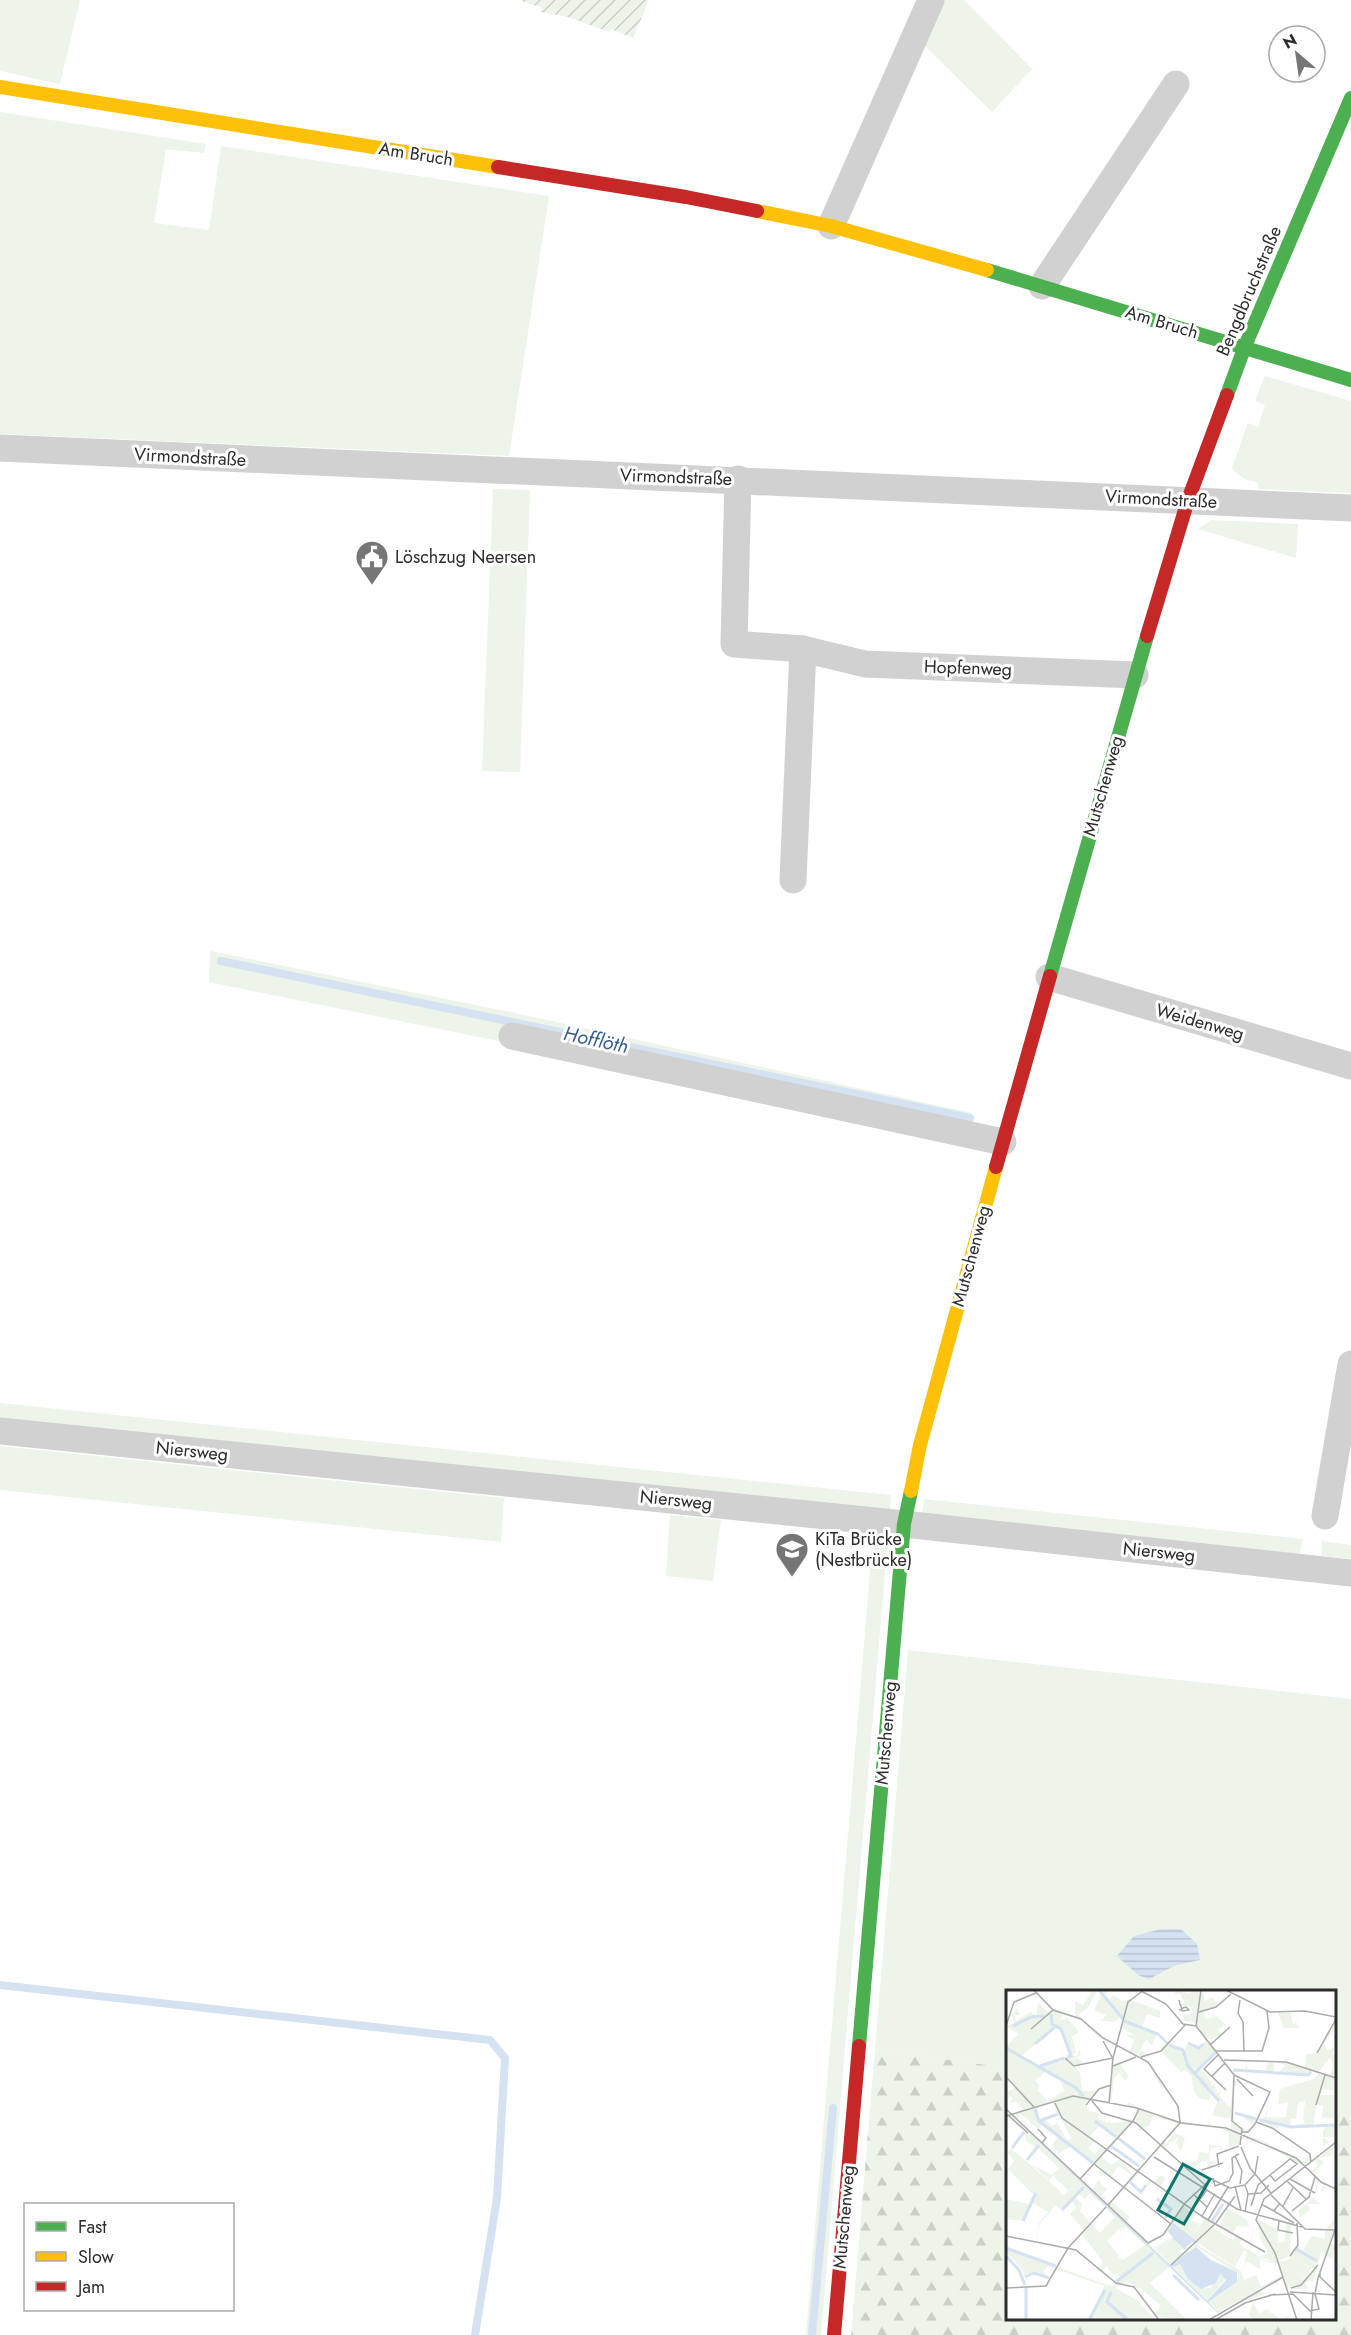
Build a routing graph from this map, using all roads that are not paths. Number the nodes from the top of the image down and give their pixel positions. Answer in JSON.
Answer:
{"nodes":[{"id":1,"x":931,"y":0,"type":"edge"},
{"id":2,"x":1176,"y":84,"type":"dead end"},
{"id":3,"x":0,"y":87,"type":"edge"},
{"id":4,"x":1351,"y":98,"type":"edge"},
{"id":5,"x":831,"y":226,"type":"junction"},
{"id":6,"x":1042,"y":286,"type":"junction"},
{"id":7,"x":1245,"y":346,"type":"junction"},
{"id":8,"x":1351,"y":380,"type":"edge"},
{"id":9,"x":0,"y":448,"type":"edge"},
{"id":10,"x":738,"y":479,"type":"junction"},
{"id":11,"x":1188,"y":500,"type":"junction"},
{"id":12,"x":1351,"y":508,"type":"edge"},
{"id":13,"x":803,"y":649,"type":"junction"},
{"id":14,"x":1135,"y":675,"type":"junction"},
{"id":15,"x":793,"y":880,"type":"dead end"},
{"id":16,"x":1049,"y":977,"type":"junction"},
{"id":17,"x":512,"y":1036,"type":"dead end"},
{"id":18,"x":1351,"y":1066,"type":"edge"},
{"id":19,"x":1003,"y":1142,"type":"junction"},
{"id":20,"x":1351,"y":1364,"type":"edge"},
{"id":21,"x":0,"y":1431,"type":"edge"},
{"id":22,"x":1325,"y":1516,"type":"dead end"},
{"id":23,"x":904,"y":1524,"type":"junction"},
{"id":24,"x":1351,"y":1573,"type":"edge"},
{"id":25,"x":834,"y":2335,"type":"edge"}],
"edges":[{"from":1,"to":5,"type":"street"},
{"from":2,"to":6,"type":"street"},
{"from":3,"to":5,"type":"street","name":"Am Bruch"},
{"from":4,"to":7,"type":"street","name":"Bengdbruchstraße"},
{"from":5,"to":6,"type":"street","name":"Am Bruch"},
{"from":6,"to":7,"type":"street","name":"Am Bruch"},
{"from":7,"to":8,"type":"street","name":"Am Bruch"},
{"from":7,"to":11,"type":"street","name":"Bengdbruchstraße"},
{"from":9,"to":10,"type":"street","name":"Virmondstraße"},
{"from":10,"to":11,"type":"street","name":"Virmondstraße"},
{"from":10,"to":13,"type":"street","name":"Hopfenweg"},
{"from":11,"to":12,"type":"street","name":"Virmondstraße"},
{"from":11,"to":14,"type":"street","name":"Mutschenweg"},
{"from":13,"to":14,"type":"street","name":"Hopfenweg"},
{"from":13,"to":15,"type":"street"},
{"from":14,"to":16,"type":"street","name":"Mutschenweg"},
{"from":16,"to":18,"type":"street","name":"Weidenweg"},
{"from":16,"to":19,"type":"street","name":"Mutschenweg"},
{"from":17,"to":19,"type":"street"},
{"from":19,"to":23,"type":"street","name":"Mutschenweg"},
{"from":20,"to":22,"type":"street"},
{"from":21,"to":23,"type":"street","name":"Niersweg"},
{"from":23,"to":24,"type":"street","name":"Niersweg"},
{"from":23,"to":25,"type":"street","name":"Mutschenweg"}]}
